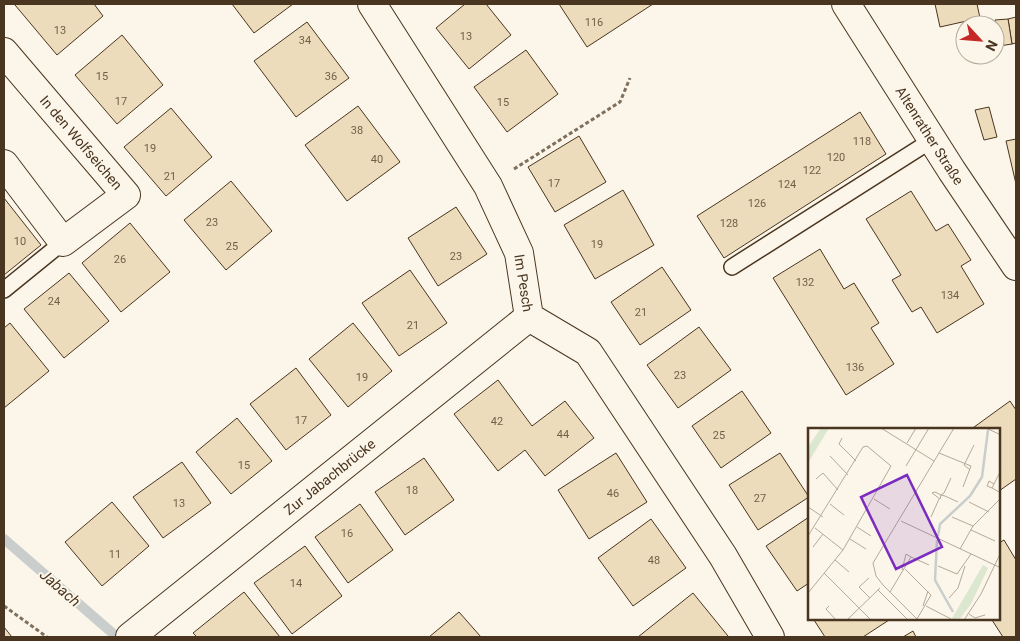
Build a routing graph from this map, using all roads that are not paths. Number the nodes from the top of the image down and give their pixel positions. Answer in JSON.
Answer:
{"nodes":[{"id":1,"x":372,"y":4,"type":"edge"},
{"id":2,"x":846,"y":4,"type":"edge"},
{"id":3,"x":4,"y":52,"type":"edge"},
{"id":4,"x":932,"y":140,"type":"junction"},
{"id":5,"x":4,"y":164,"type":"edge"},
{"id":6,"x":63,"y":242,"type":"junction"},
{"id":7,"x":1016,"y":266,"type":"edge"},
{"id":8,"x":732,"y":267,"type":"dead end"},
{"id":9,"x":4,"y":290,"type":"edge"},
{"id":10,"x":529,"y":317,"type":"junction"},
{"id":11,"x":130,"y":637,"type":"edge"},
{"id":12,"x":770,"y":637,"type":"edge"}],
"edges":[{"from":1,"to":10,"type":"street","name":"Im Pesch"},
{"from":2,"to":4,"type":"street","name":"Altenrather Straße"},
{"from":3,"to":6,"type":"street","name":"In den Wolfseichen"},
{"from":4,"to":7,"type":"street","name":"Altenrather Straße"},
{"from":4,"to":8,"type":"lane"},
{"from":5,"to":6,"type":"street"},
{"from":6,"to":9,"type":"lane","name":"In den Wolfseichen"},
{"from":10,"to":11,"type":"street","name":"Zur Jabachbrücke"},
{"from":10,"to":12,"type":"street","name":"Im Pesch"}]}
